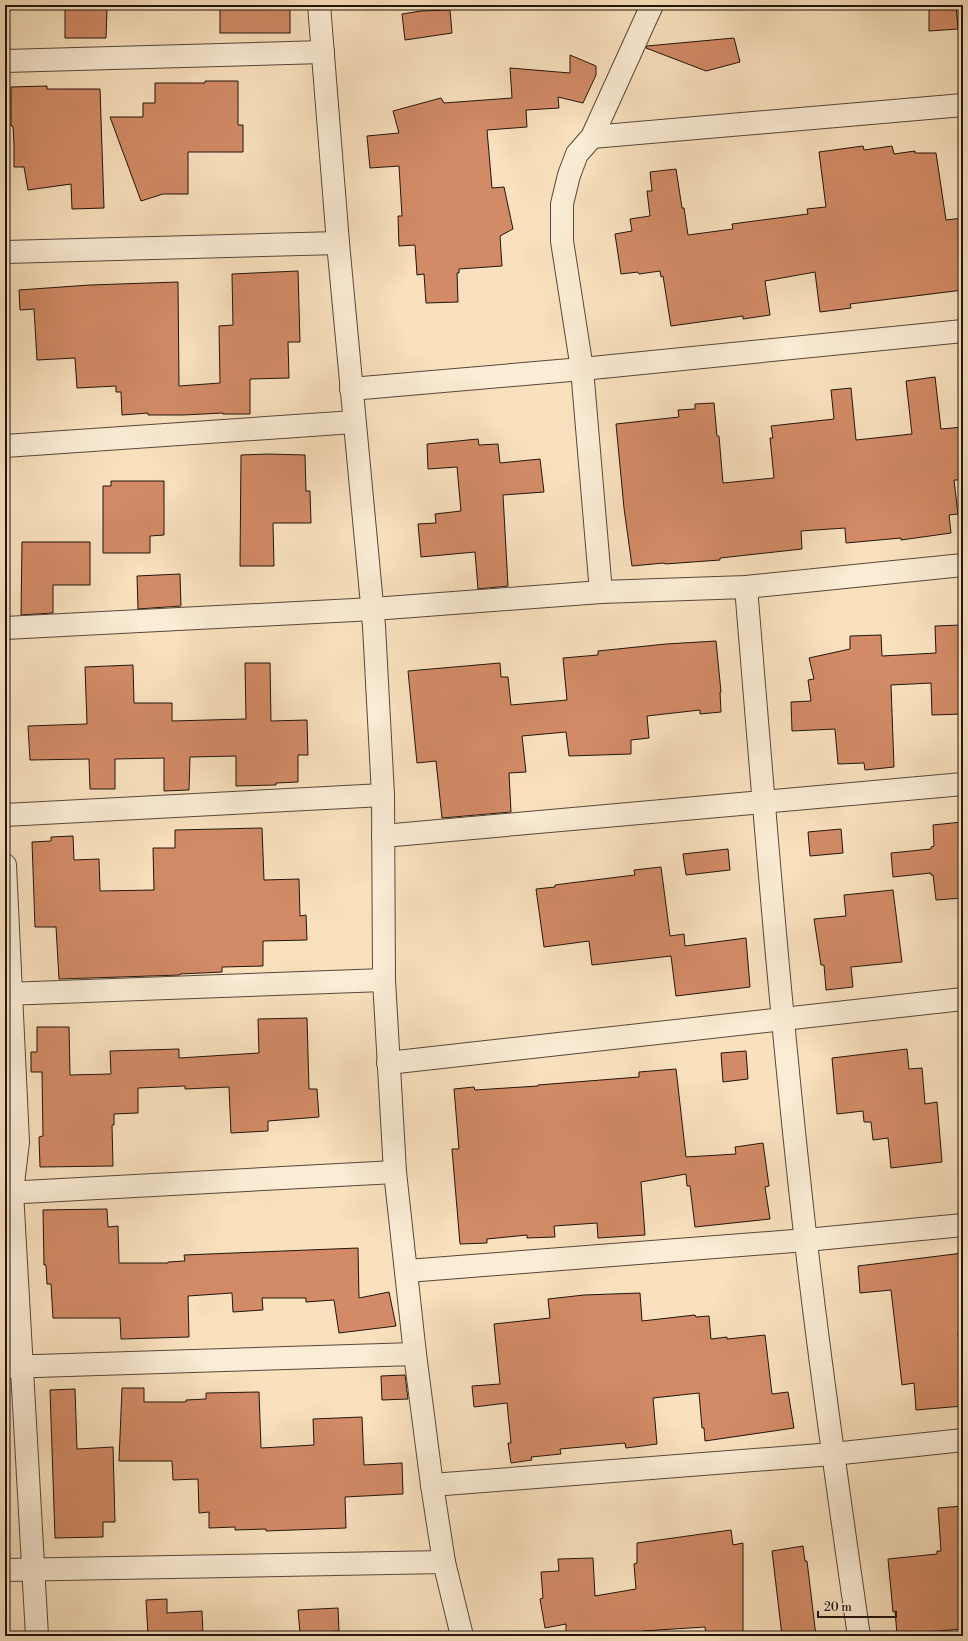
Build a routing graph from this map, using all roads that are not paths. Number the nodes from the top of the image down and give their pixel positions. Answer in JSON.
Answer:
{"nodes":[{"id":1,"x":319,"y":5,"type":"edge"},
{"id":2,"x":652,"y":5,"type":"edge"},
{"id":3,"x":323,"y":52,"type":"junction"},
{"id":4,"x":5,"y":61,"type":"edge"},
{"id":5,"x":963,"y":105,"type":"edge"},
{"id":6,"x":592,"y":137,"type":"junction"},
{"id":7,"x":338,"y":243,"type":"junction"},
{"id":8,"x":5,"y":252,"type":"edge"},
{"id":9,"x":963,"y":331,"type":"edge"},
{"id":10,"x":582,"y":369,"type":"junction"},
{"id":11,"x":351,"y":389,"type":"junction"},
{"id":12,"x":354,"y":422,"type":"junction"},
{"id":13,"x":5,"y":446,"type":"edge"},
{"id":14,"x":963,"y":565,"type":"edge"},
{"id":15,"x":746,"y":587,"type":"junction"},
{"id":16,"x":601,"y":592,"type":"junction"},
{"id":17,"x":373,"y":609,"type":"junction"},
{"id":18,"x":5,"y":628,"type":"edge"},
{"id":19,"x":963,"y":784,"type":"edge"},
{"id":20,"x":383,"y":795,"type":"junction"},
{"id":21,"x":763,"y":801,"type":"junction"},
{"id":22,"x":5,"y":816,"type":"edge"},
{"id":23,"x":383,"y":836,"type":"junction"},
{"id":24,"x":5,"y":865,"type":"edge"},
{"id":25,"x":384,"y":980,"type":"junction"},
{"id":26,"x":8,"y":994,"type":"edge"},
{"id":27,"x":963,"y":998,"type":"edge"},
{"id":28,"x":783,"y":1019,"type":"junction"},
{"id":29,"x":388,"y":1063,"type":"junction"},
{"id":30,"x":395,"y":1172,"type":"junction"},
{"id":31,"x":8,"y":1192,"type":"edge"},
{"id":32,"x":963,"y":1225,"type":"edge"},
{"id":33,"x":806,"y":1240,"type":"junction"},
{"id":34,"x":407,"y":1271,"type":"junction"},
{"id":35,"x":415,"y":1354,"type":"junction"},
{"id":36,"x":13,"y":1366,"type":"edge"},
{"id":37,"x":963,"y":1440,"type":"edge"},
{"id":38,"x":833,"y":1454,"type":"junction"},
{"id":39,"x":432,"y":1485,"type":"junction"},
{"id":40,"x":444,"y":1562,"type":"junction"},
{"id":41,"x":33,"y":1569,"type":"junction"},
{"id":42,"x":5,"y":1570,"type":"edge"},
{"id":43,"x":37,"y":1636,"type":"edge"},
{"id":44,"x":462,"y":1636,"type":"edge"},
{"id":45,"x":859,"y":1636,"type":"edge"}],
"edges":[{"from":1,"to":3,"type":"street"},
{"from":2,"to":6,"type":"street"},
{"from":3,"to":4,"type":"street"},
{"from":3,"to":7,"type":"street"},
{"from":5,"to":6,"type":"street"},
{"from":6,"to":10,"type":"street"},
{"from":7,"to":8,"type":"street"},
{"from":7,"to":11,"type":"street"},
{"from":9,"to":10,"type":"street"},
{"from":10,"to":11,"type":"street"},
{"from":10,"to":16,"type":"street"},
{"from":11,"to":12,"type":"street"},
{"from":12,"to":13,"type":"street"},
{"from":12,"to":17,"type":"street"},
{"from":14,"to":15,"type":"street"},
{"from":15,"to":16,"type":"street"},
{"from":15,"to":21,"type":"street"},
{"from":16,"to":17,"type":"street"},
{"from":17,"to":18,"type":"street"},
{"from":17,"to":20,"type":"street"},
{"from":19,"to":21,"type":"street"},
{"from":20,"to":22,"type":"street"},
{"from":20,"to":23,"type":"street"},
{"from":21,"to":23,"type":"street"},
{"from":21,"to":28,"type":"street"},
{"from":23,"to":25,"type":"street"},
{"from":24,"to":26,"type":"street"},
{"from":25,"to":26,"type":"street"},
{"from":25,"to":29,"type":"street"},
{"from":26,"to":31,"type":"street"},
{"from":27,"to":28,"type":"street"},
{"from":28,"to":29,"type":"street"},
{"from":28,"to":33,"type":"street"},
{"from":29,"to":30,"type":"street"},
{"from":30,"to":31,"type":"street"},
{"from":30,"to":34,"type":"street"},
{"from":31,"to":36,"type":"street"},
{"from":32,"to":33,"type":"street"},
{"from":33,"to":34,"type":"street"},
{"from":33,"to":38,"type":"street"},
{"from":34,"to":35,"type":"street"},
{"from":35,"to":36,"type":"street"},
{"from":35,"to":39,"type":"street"},
{"from":36,"to":41,"type":"street"},
{"from":37,"to":38,"type":"street"},
{"from":38,"to":39,"type":"street"},
{"from":38,"to":45,"type":"street"},
{"from":39,"to":40,"type":"street"},
{"from":40,"to":41,"type":"street"},
{"from":40,"to":44,"type":"street"},
{"from":41,"to":42,"type":"street"},
{"from":41,"to":43,"type":"street"}]}
